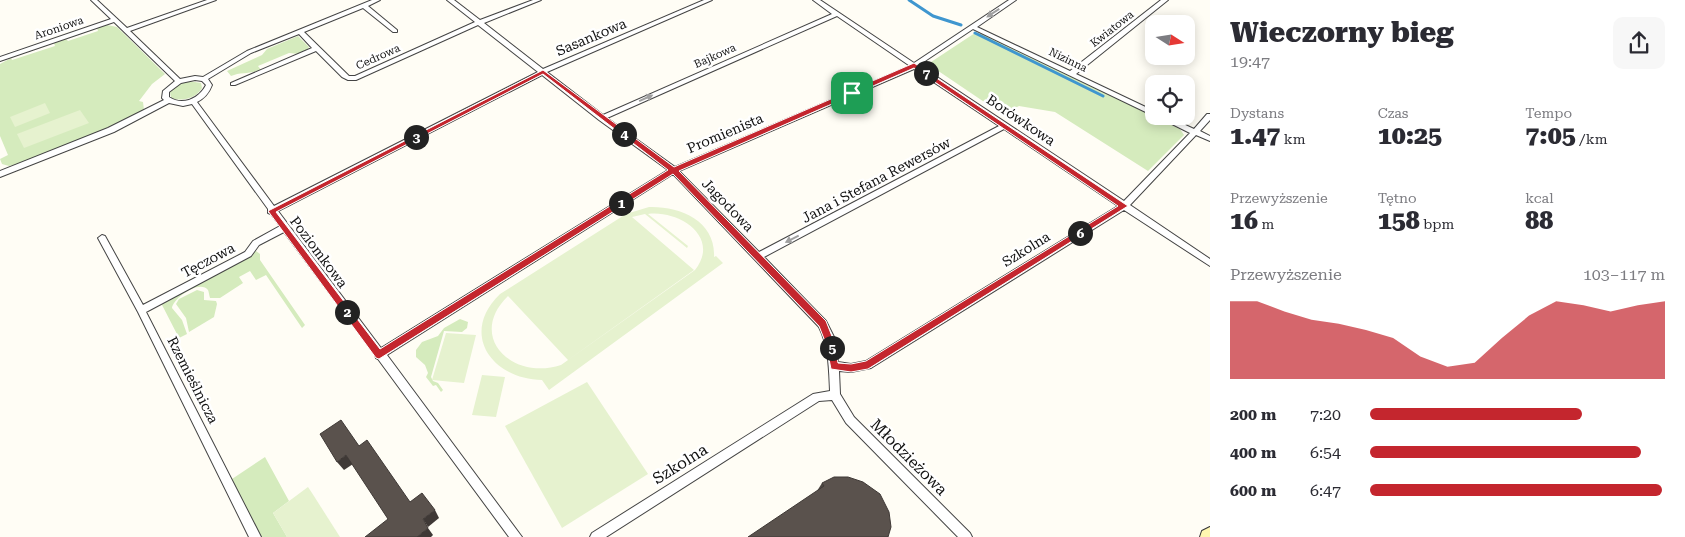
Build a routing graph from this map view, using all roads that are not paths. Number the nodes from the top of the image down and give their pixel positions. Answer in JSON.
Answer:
{"nodes":[{"id":1,"x":94,"y":0,"type":"edge"},
{"id":2,"x":213,"y":0,"type":"edge"},
{"id":3,"x":377,"y":0,"type":"edge"},
{"id":4,"x":450,"y":0,"type":"edge"},
{"id":5,"x":538,"y":0,"type":"edge"},
{"id":6,"x":708,"y":0,"type":"edge"},
{"id":7,"x":816,"y":0,"type":"edge"},
{"id":8,"x":1013,"y":0,"type":"edge"},
{"id":9,"x":1165,"y":0,"type":"edge"},
{"id":10,"x":363,"y":5,"type":"junction"},
{"id":11,"x":837,"y":14,"type":"junction"},
{"id":12,"x":115,"y":20,"type":"junction"},
{"id":13,"x":478,"y":23,"type":"junction"},
{"id":14,"x":972,"y":27,"type":"junction"},
{"id":15,"x":126,"y":30,"type":"junction"},
{"id":16,"x":299,"y":31,"type":"junction"},
{"id":17,"x":395,"y":31,"type":"dead end"},
{"id":18,"x":778,"y":40,"type":"joint"},
{"id":19,"x":316,"y":48,"type":"junction"},
{"id":20,"x":0,"y":59,"type":"edge"},
{"id":21,"x":914,"y":65,"type":"junction"},
{"id":22,"x":543,"y":72,"type":"junction"},
{"id":23,"x":1071,"y":74,"type":"junction"},
{"id":24,"x":204,"y":80,"type":"junction"},
{"id":25,"x":179,"y":81,"type":"junction"},
{"id":26,"x":233,"y":84,"type":"dead end"},
{"id":27,"x":194,"y":100,"type":"junction"},
{"id":28,"x":168,"y":101,"type":"junction"},
{"id":29,"x":1145,"y":110,"type":"edge"},
{"id":30,"x":1210,"y":116,"type":"edge"},
{"id":31,"x":602,"y":118,"type":"junction"},
{"id":32,"x":1179,"y":125,"type":"edge"},
{"id":33,"x":1005,"y":126,"type":"junction"},
{"id":34,"x":1194,"y":132,"type":"junction"},
{"id":35,"x":1210,"y":139,"type":"edge"},
{"id":36,"x":674,"y":170,"type":"junction"},
{"id":37,"x":0,"y":174,"type":"edge"},
{"id":38,"x":1124,"y":206,"type":"junction"},
{"id":39,"x":271,"y":211,"type":"junction"},
{"id":40,"x":284,"y":228,"type":"junction"},
{"id":41,"x":102,"y":238,"type":"dead end"},
{"id":42,"x":758,"y":256,"type":"junction"},
{"id":43,"x":1210,"y":263,"type":"edge"},
{"id":44,"x":141,"y":310,"type":"junction"},
{"id":45,"x":379,"y":355,"type":"junction"},
{"id":46,"x":834,"y":366,"type":"junction"},
{"id":47,"x":836,"y":395,"type":"junction"},
{"id":48,"x":255,"y":537,"type":"edge"},
{"id":49,"x":516,"y":537,"type":"edge"},
{"id":50,"x":596,"y":537,"type":"edge"},
{"id":51,"x":966,"y":537,"type":"edge"}],
"edges":[{"from":1,"to":12,"type":"street"},
{"from":2,"to":15,"type":"street"},
{"from":3,"to":10,"type":"street"},
{"from":4,"to":13,"type":"street","name":"Jagodowa"},
{"from":5,"to":13,"type":"street","name":"Cedrowa"},
{"from":6,"to":22,"type":"street","name":"Sasankowa"},
{"from":7,"to":11,"type":"street","name":"Borówkowa"},
{"from":8,"to":14,"type":"street","name":"Promienista","one_way":true},
{"from":9,"to":23,"type":"street","name":"Kwiatowa"},
{"from":10,"to":16,"type":"street"},
{"from":10,"to":17,"type":"street"},
{"from":11,"to":18,"type":"street","name":"Bajkowa"},
{"from":11,"to":21,"type":"street","name":"Borówkowa"},
{"from":12,"to":15,"type":"street"},
{"from":12,"to":20,"type":"street","name":"Aroniowa"},
{"from":13,"to":19,"type":"street","name":"Cedrowa"},
{"from":13,"to":22,"type":"street","name":"Jagodowa"},
{"from":14,"to":21,"type":"street","name":"Promienista"},
{"from":14,"to":23,"type":"street","name":"Nizinna"},
{"from":15,"to":25,"type":"street"},
{"from":16,"to":19,"type":"street","name":"Cedrowa"},
{"from":16,"to":24,"type":"street"},
{"from":31,"to":18,"type":"street","name":"Bajkowa","one_way":true},
{"from":19,"to":26,"type":"street"},
{"from":21,"to":33,"type":"street","name":"Borówkowa"},
{"from":21,"to":36,"type":"street","name":"Promienista"},
{"from":22,"to":31,"type":"street","name":"Jagodowa"},
{"from":22,"to":39,"type":"street","name":"Sasankowa"},
{"from":23,"to":29,"type":"street","name":"Nizinna"},
{"from":24,"to":25,"type":"street"},
{"from":24,"to":27,"type":"street"},
{"from":25,"to":28,"type":"street"},
{"from":27,"to":28,"type":"street"},
{"from":27,"to":39,"type":"street","name":"Poziomkowa"},
{"from":28,"to":37,"type":"street"},
{"from":30,"to":34,"type":"street","name":"Szkolna"},
{"from":31,"to":36,"type":"street","name":"Jagodowa"},
{"from":32,"to":34,"type":"street"},
{"from":33,"to":38,"type":"street","name":"Borówkowa"},
{"from":33,"to":42,"type":"street","name":"Jana i Stefana Rewersów","one_way":true},
{"from":34,"to":35,"type":"street"},
{"from":34,"to":38,"type":"street","name":"Szkolna"},
{"from":36,"to":42,"type":"street","name":"Jagodowa"},
{"from":36,"to":45,"type":"street","name":"Promienista"},
{"from":38,"to":43,"type":"street","name":"Borówkowa"},
{"from":38,"to":46,"type":"street","name":"Szkolna"},
{"from":39,"to":40,"type":"street","name":"Poziomkowa"},
{"from":40,"to":44,"type":"street","name":"Tęczowa"},
{"from":40,"to":45,"type":"street","name":"Poziomkowa"},
{"from":41,"to":44,"type":"street","name":"Rzemieślnicza"},
{"from":42,"to":46,"type":"street","name":"Jagodowa"},
{"from":44,"to":48,"type":"street","name":"Rzemieślnicza"},
{"from":45,"to":49,"type":"street","name":"Poziomkowa"},
{"from":46,"to":47,"type":"street","name":"Jagodowa"},
{"from":47,"to":50,"type":"street","name":"Szkolna"},
{"from":47,"to":51,"type":"street","name":"Młodzieżowa"}]}
